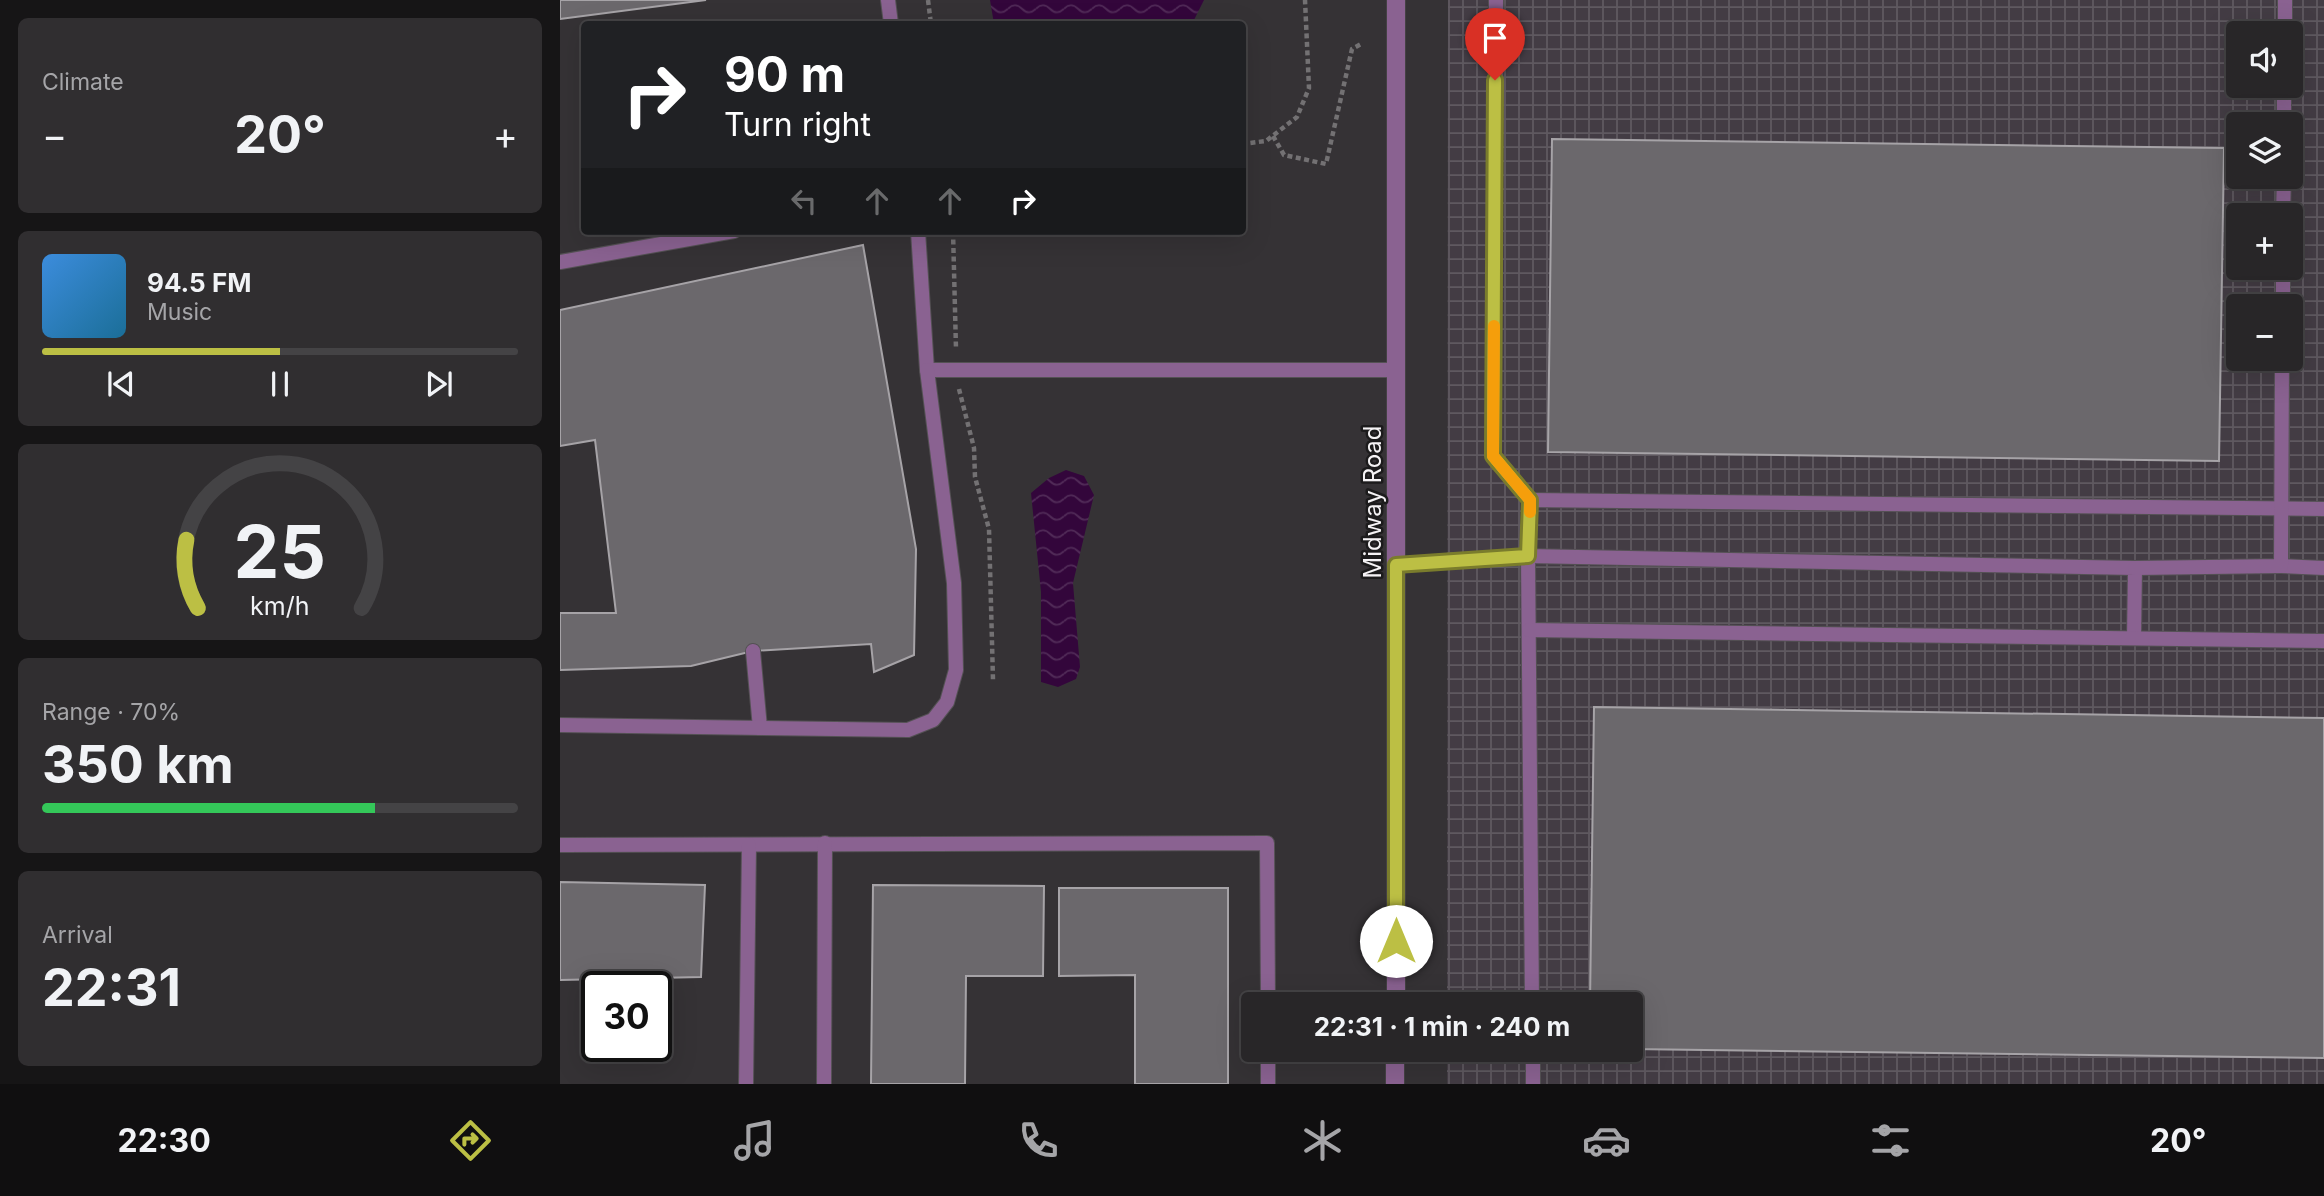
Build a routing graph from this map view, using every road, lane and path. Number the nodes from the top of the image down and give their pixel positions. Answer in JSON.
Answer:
{"nodes":[{"id":1,"x":888,"y":0,"type":"edge"},
{"id":2,"x":928,"y":0,"type":"edge"},
{"id":3,"x":1305,"y":0,"type":"edge"},
{"id":4,"x":1396,"y":0,"type":"edge"},
{"id":5,"x":1496,"y":0,"type":"edge"},
{"id":6,"x":2285,"y":0,"type":"edge"},
{"id":7,"x":891,"y":21,"type":"edge"},
{"id":8,"x":931,"y":21,"type":"edge"},
{"id":9,"x":2285,"y":21,"type":"edge"},
{"id":10,"x":1363,"y":43,"type":"dead end"},
{"id":11,"x":1273,"y":136,"type":"junction"},
{"id":12,"x":1246,"y":144,"type":"edge"},
{"id":13,"x":712,"y":235,"type":"edge"},
{"id":14,"x":918,"y":235,"type":"edge"},
{"id":15,"x":953,"y":235,"type":"edge"},
{"id":16,"x":560,"y":262,"type":"edge"},
{"id":17,"x":927,"y":370,"type":"junction"},
{"id":18,"x":956,"y":370,"type":"junction"},
{"id":19,"x":1396,"y":370,"type":"junction"},
{"id":20,"x":2282,"y":371,"type":"edge"},
{"id":21,"x":1530,"y":500,"type":"junction"},
{"id":22,"x":2281,"y":509,"type":"junction"},
{"id":23,"x":2324,"y":509,"type":"edge"},
{"id":24,"x":1528,"y":556,"type":"junction"},
{"id":25,"x":1396,"y":565,"type":"junction"},
{"id":26,"x":2281,"y":566,"type":"junction"},
{"id":27,"x":2135,"y":568,"type":"junction"},
{"id":28,"x":2324,"y":568,"type":"edge"},
{"id":29,"x":1529,"y":630,"type":"junction"},
{"id":30,"x":2134,"y":638,"type":"junction"},
{"id":31,"x":2324,"y":641,"type":"edge"},
{"id":32,"x":753,"y":651,"type":"dead end"},
{"id":33,"x":993,"y":680,"type":"dead end"},
{"id":34,"x":560,"y":725,"type":"edge"},
{"id":35,"x":760,"y":728,"type":"junction"},
{"id":36,"x":825,"y":844,"type":"junction"},
{"id":37,"x":560,"y":845,"type":"edge"},
{"id":38,"x":749,"y":845,"type":"junction"},
{"id":39,"x":1268,"y":992,"type":"edge"},
{"id":40,"x":1395,"y":992,"type":"edge"},
{"id":41,"x":1532,"y":992,"type":"edge"},
{"id":42,"x":1268,"y":1062,"type":"edge"},
{"id":43,"x":1395,"y":1062,"type":"edge"},
{"id":44,"x":1533,"y":1062,"type":"edge"},
{"id":45,"x":746,"y":1084,"type":"edge"},
{"id":46,"x":824,"y":1084,"type":"edge"},
{"id":47,"x":1268,"y":1084,"type":"edge"},
{"id":48,"x":1395,"y":1084,"type":"edge"},
{"id":49,"x":1533,"y":1084,"type":"edge"}],
"edges":[{"from":1,"to":7,"type":"lane"},
{"from":2,"to":8,"type":"path"},
{"from":3,"to":11,"type":"path"},
{"from":4,"to":19,"type":"street","name":"Midway Road"},
{"from":5,"to":21,"type":"lane"},
{"from":6,"to":9,"type":"lane"},
{"from":10,"to":11,"type":"path"},
{"from":11,"to":12,"type":"path"},
{"from":13,"to":16,"type":"lane"},
{"from":14,"to":17,"type":"lane"},
{"from":15,"to":18,"type":"path"},
{"from":17,"to":18,"type":"lane"},
{"from":17,"to":35,"type":"lane"},
{"from":18,"to":19,"type":"lane"},
{"from":18,"to":33,"type":"path"},
{"from":19,"to":25,"type":"street","name":"Midway Road"},
{"from":20,"to":22,"type":"lane"},
{"from":21,"to":22,"type":"lane"},
{"from":21,"to":24,"type":"lane"},
{"from":22,"to":23,"type":"lane"},
{"from":22,"to":26,"type":"lane"},
{"from":24,"to":25,"type":"lane"},
{"from":24,"to":27,"type":"lane"},
{"from":24,"to":29,"type":"lane"},
{"from":25,"to":40,"type":"street","name":"Midway Road"},
{"from":26,"to":27,"type":"lane"},
{"from":26,"to":28,"type":"lane"},
{"from":27,"to":30,"type":"lane"},
{"from":29,"to":30,"type":"lane"},
{"from":29,"to":41,"type":"lane"},
{"from":30,"to":31,"type":"lane"},
{"from":32,"to":35,"type":"lane"},
{"from":34,"to":35,"type":"lane"},
{"from":36,"to":38,"type":"lane"},
{"from":36,"to":39,"type":"lane"},
{"from":36,"to":46,"type":"lane"},
{"from":37,"to":38,"type":"lane"},
{"from":38,"to":45,"type":"lane"},
{"from":42,"to":47,"type":"lane"},
{"from":43,"to":48,"type":"street"},
{"from":44,"to":49,"type":"lane"}]}
